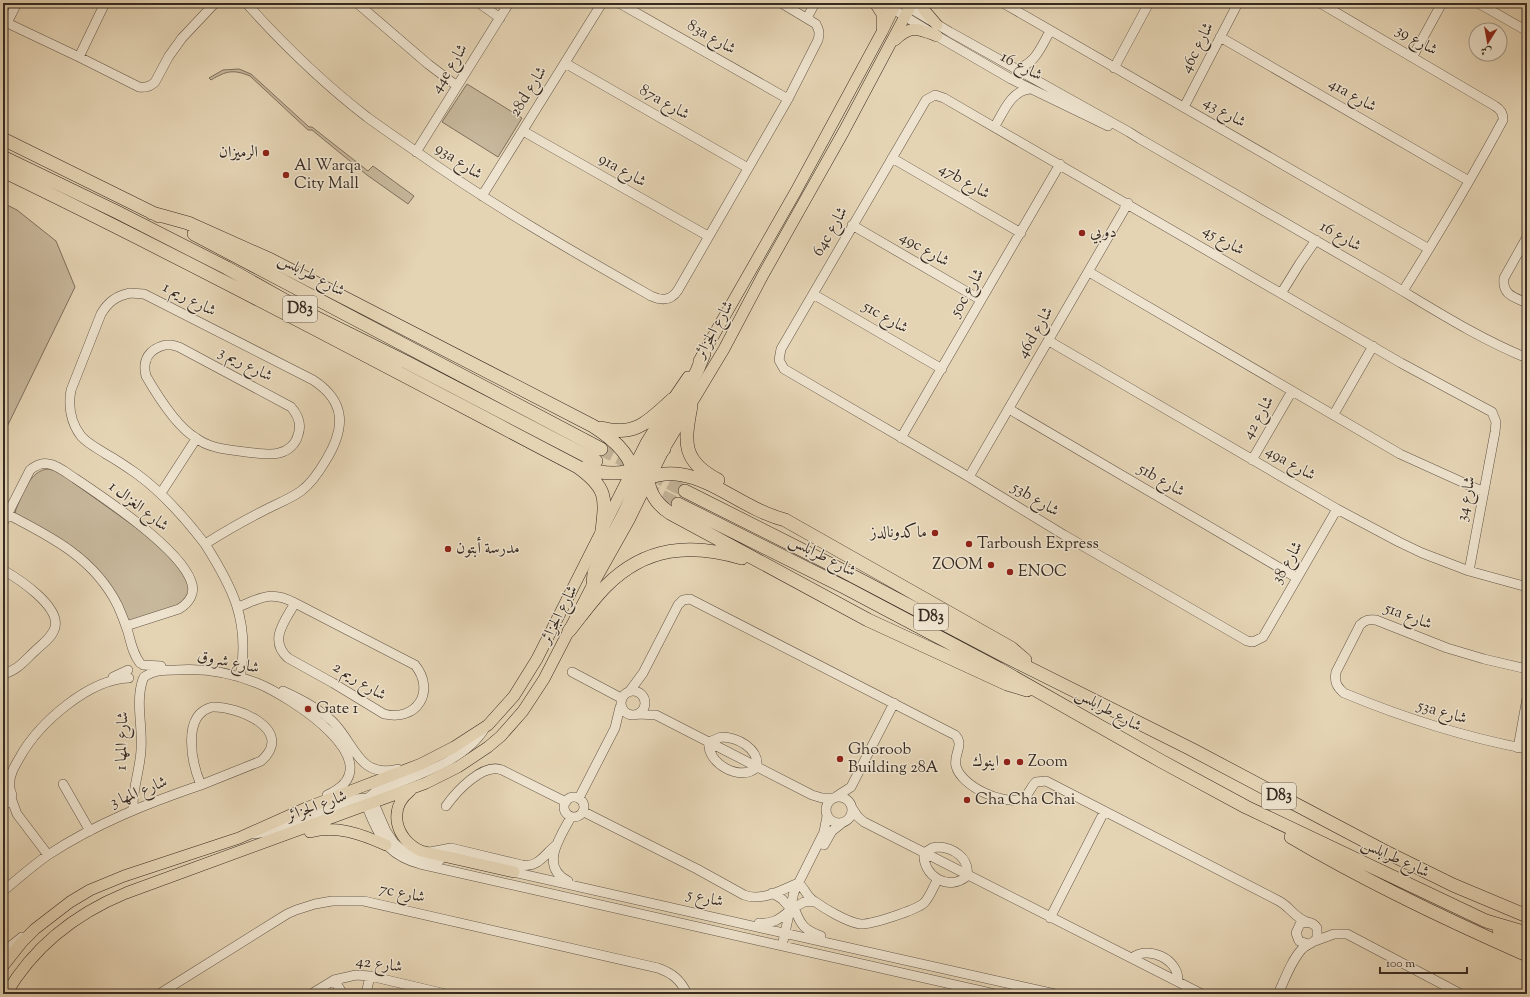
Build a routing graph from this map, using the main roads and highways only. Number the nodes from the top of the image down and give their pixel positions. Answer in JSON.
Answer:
{"nodes":[{"id":1,"x":875,"y":3,"type":"edge"},
{"id":2,"x":921,"y":3,"type":"edge"},
{"id":3,"x":903,"y":7,"type":"edge"},
{"id":4,"x":937,"y":25,"type":"road end"},
{"id":5,"x":882,"y":32,"type":"junction"},
{"id":6,"x":937,"y":36,"type":"road end"},
{"id":7,"x":888,"y":48,"type":"junction"},
{"id":8,"x":3,"y":139,"type":"edge"},
{"id":9,"x":3,"y":157,"type":"edge"},
{"id":10,"x":3,"y":171,"type":"edge"},
{"id":11,"x":152,"y":213,"type":"junction"},
{"id":12,"x":704,"y":354,"type":"junction"},
{"id":13,"x":672,"y":399,"type":"junction"},
{"id":14,"x":691,"y":406,"type":"junction"},
{"id":15,"x":593,"y":426,"type":"junction"},
{"id":16,"x":601,"y":448,"type":"tunnel mouth"},
{"id":17,"x":664,"y":449,"type":"joint"},
{"id":18,"x":596,"y":461,"type":"tunnel mouth"},
{"id":19,"x":578,"y":467,"type":"junction"},
{"id":20,"x":643,"y":475,"type":"junction"},
{"id":21,"x":685,"y":491,"type":"tunnel mouth"},
{"id":22,"x":623,"y":492,"type":"joint"},
{"id":23,"x":678,"y":504,"type":"tunnel mouth"},
{"id":24,"x":785,"y":520,"type":"junction"},
{"id":25,"x":602,"y":531,"type":"junction"},
{"id":26,"x":769,"y":566,"type":"junction"},
{"id":27,"x":593,"y":584,"type":"joint"},
{"id":28,"x":570,"y":631,"type":"junction"},
{"id":29,"x":1034,"y":670,"type":"junction"},
{"id":30,"x":1042,"y":694,"type":"junction"},
{"id":31,"x":412,"y":790,"type":"junction"},
{"id":32,"x":1246,"y":807,"type":"junction"},
{"id":33,"x":270,"y":841,"type":"junction"},
{"id":34,"x":386,"y":845,"type":"road end"},
{"id":35,"x":514,"y":872,"type":"road end"},
{"id":36,"x":1527,"y":916,"type":"edge"},
{"id":37,"x":1486,"y":921,"type":"junction"},
{"id":38,"x":1527,"y":933,"type":"edge"},
{"id":39,"x":1527,"y":944,"type":"edge"},
{"id":40,"x":1527,"y":956,"type":"edge"},
{"id":41,"x":3,"y":966,"type":"edge"},
{"id":42,"x":6,"y":994,"type":"edge"}],
"edges":[{"from":1,"to":5,"type":"main road"},
{"from":2,"to":4,"type":"main road"},
{"from":3,"to":5,"type":"main road","name":"شارع الجزائر"},
{"from":3,"to":7,"type":"main road","name":"شارع الجزائر"},
{"from":5,"to":12,"type":"main road","name":"شارع الجزائر"},
{"from":6,"to":7,"type":"main road"},
{"from":7,"to":14,"type":"main road","name":"شارع الجزائر"},
{"from":8,"to":11,"type":"highway","name":"شارع طرابلس","number":"D83"},
{"from":9,"to":18,"type":"highway","name":"شارع طرابلس","number":"D83"},
{"from":10,"to":19,"type":"highway"},
{"from":11,"to":15,"type":"highway"},
{"from":11,"to":16,"type":"highway","name":"شارع طرابلس","number":"D83"},
{"from":12,"to":13,"type":"main road","name":"شارع الجزائر"},
{"from":12,"to":20,"type":"highway"},
{"from":13,"to":15,"type":"highway"},
{"from":13,"to":20,"type":"main road","name":"شارع الجزائر"},
{"from":14,"to":17,"type":"main road","name":"شارع الجزائر"},
{"from":14,"to":24,"type":"highway"},
{"from":15,"to":20,"type":"highway"},
{"from":17,"to":20,"type":"highway"},
{"from":19,"to":20,"type":"highway"},
{"from":19,"to":25,"type":"highway"},
{"from":20,"to":22,"type":"highway"},
{"from":20,"to":24,"type":"highway"},
{"from":20,"to":26,"type":"highway"},
{"from":20,"to":27,"type":"highway"},
{"from":21,"to":29,"type":"highway","name":"شارع طرابلس","number":"D83"},
{"from":22,"to":25,"type":"main road","name":"شارع الجزائر"},
{"from":23,"to":30,"type":"highway","name":"شارع طرابلس","number":"D83"},
{"from":24,"to":29,"type":"highway"},
{"from":25,"to":41,"type":"main road","name":"شارع الجزائر"},
{"from":26,"to":28,"type":"highway"},
{"from":26,"to":30,"type":"highway"},
{"from":27,"to":28,"type":"main road","name":"شارع الجزائر"},
{"from":28,"to":31,"type":"main road","name":"شارع الجزائر"},
{"from":29,"to":36,"type":"highway","name":"شارع طرابلس","number":"D83"},
{"from":30,"to":32,"type":"highway","name":"شارع طرابلس","number":"D83"},
{"from":31,"to":33,"type":"main road","name":"شارع الجزائر"},
{"from":31,"to":35,"type":"main road"},
{"from":32,"to":37,"type":"highway","name":"شارع طرابلس","number":"D83"},
{"from":32,"to":40,"type":"highway"},
{"from":33,"to":34,"type":"main road"},
{"from":33,"to":42,"type":"main road","name":"شارع الجزائر"},
{"from":37,"to":38,"type":"highway","name":"شارع طرابلس","number":"D83"},
{"from":37,"to":39,"type":"highway"}]}
